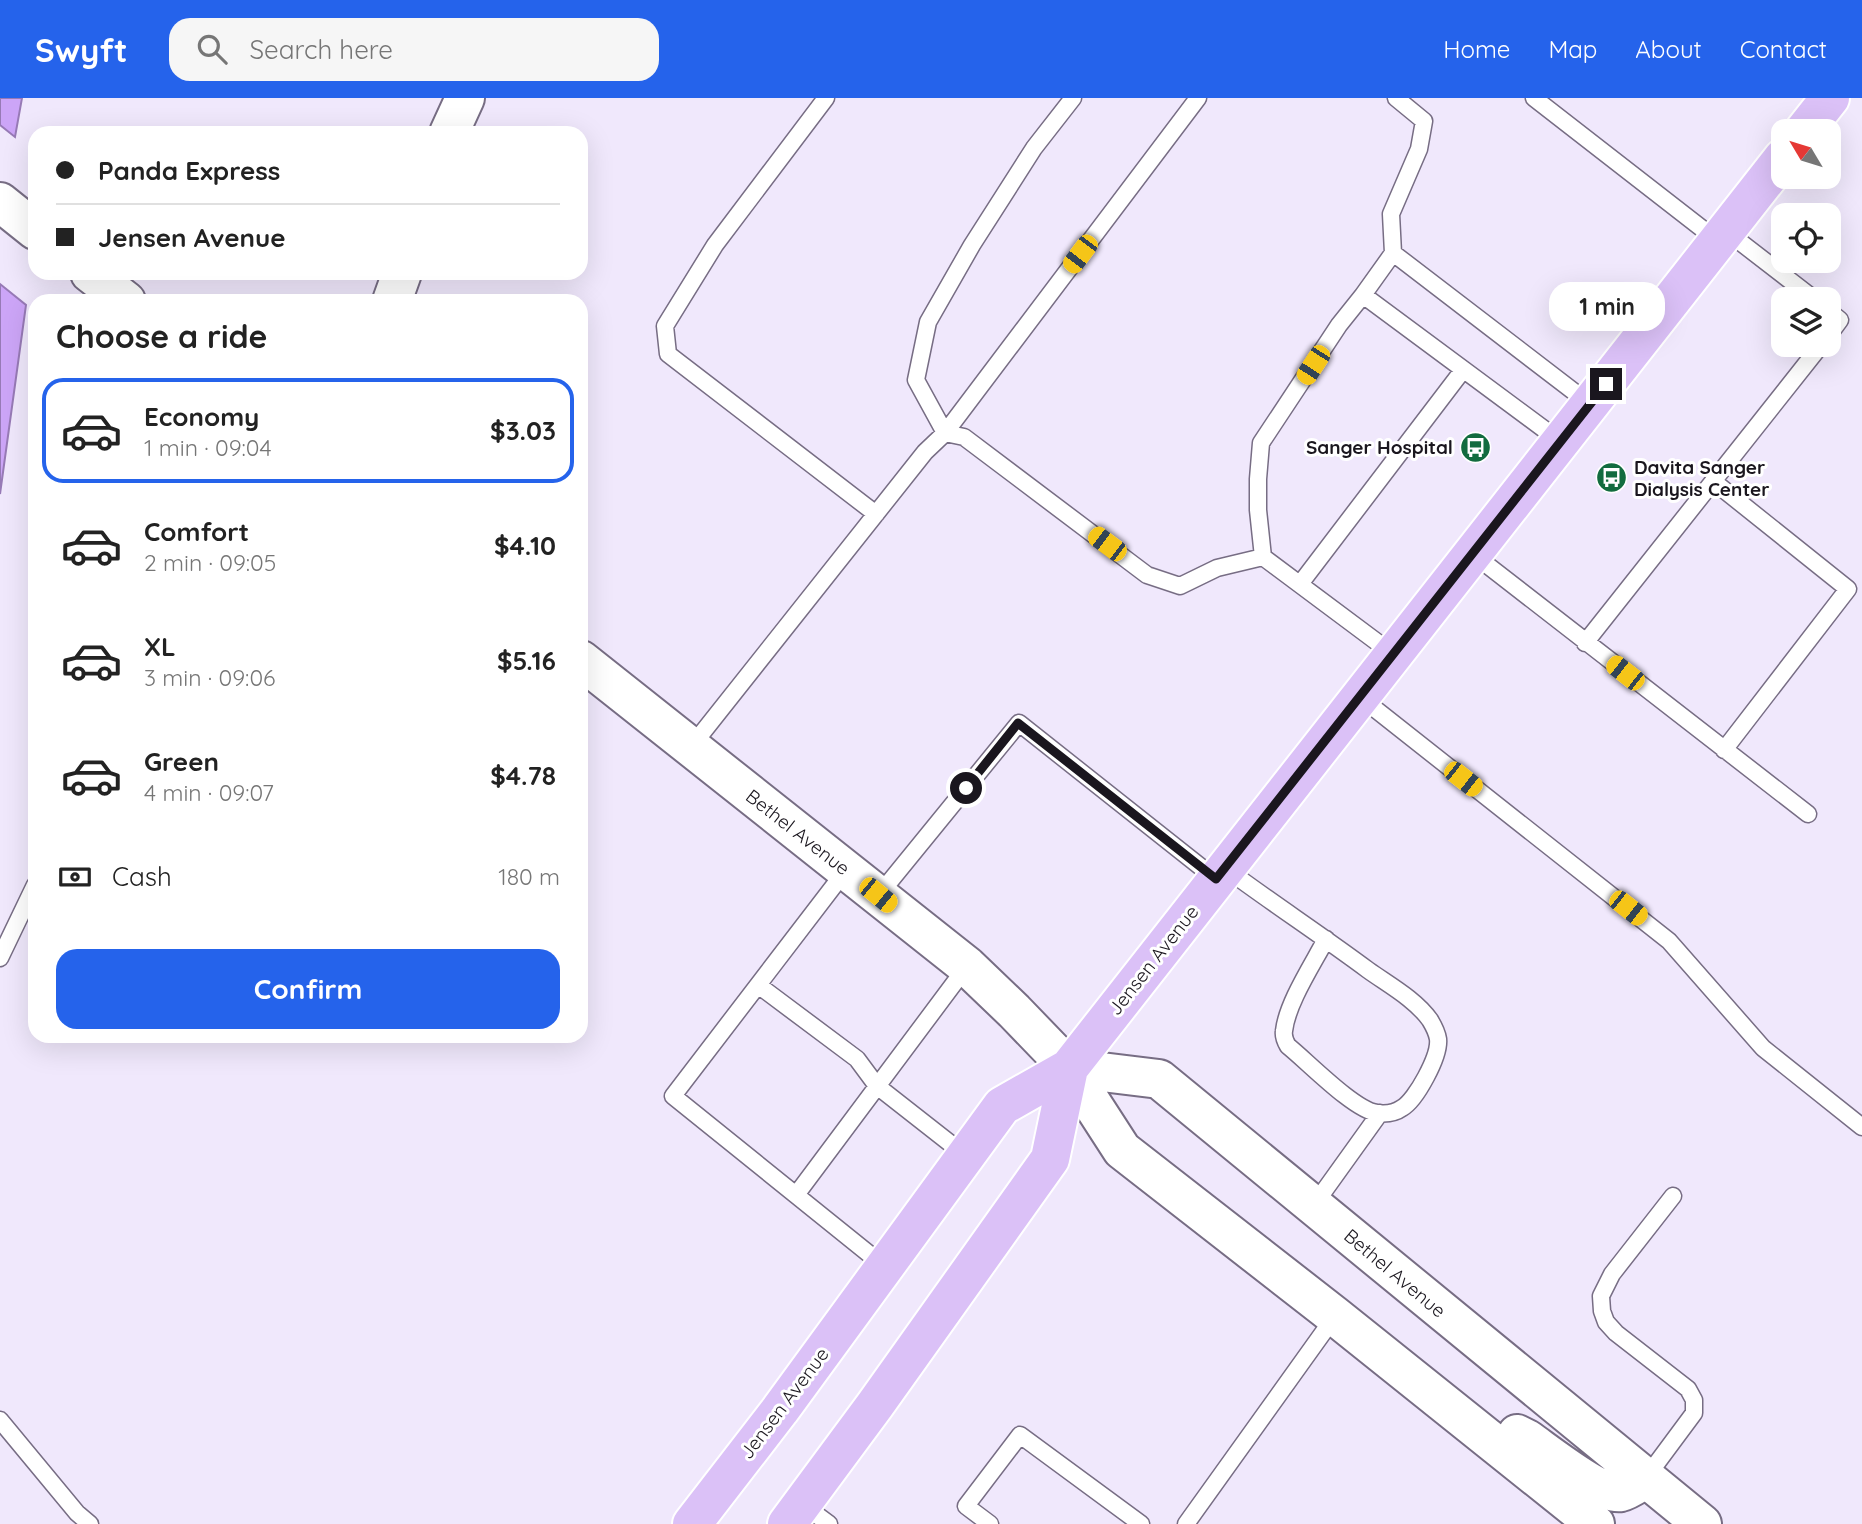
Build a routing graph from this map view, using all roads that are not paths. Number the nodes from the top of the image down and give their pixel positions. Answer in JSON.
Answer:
{"nodes":[{"id":1,"x":465,"y":98,"type":"edge"},
{"id":2,"x":826,"y":98,"type":"edge"},
{"id":3,"x":1073,"y":98,"type":"edge"},
{"id":4,"x":1198,"y":98,"type":"edge"},
{"id":5,"x":1396,"y":98,"type":"edge"},
{"id":6,"x":1534,"y":98,"type":"edge"},
{"id":7,"x":1830,"y":98,"type":"edge"},
{"id":8,"x":1813,"y":119,"type":"edge"},
{"id":9,"x":452,"y":126,"type":"edge"},
{"id":10,"x":1771,"y":173,"type":"edge"},
{"id":11,"x":1722,"y":236,"type":"junction"},
{"id":12,"x":1393,"y":253,"type":"junction"},
{"id":13,"x":99,"y":280,"type":"edge"},
{"id":14,"x":1796,"y":287,"type":"edge"},
{"id":15,"x":117,"y":294,"type":"edge"},
{"id":16,"x":1363,"y":295,"type":"junction"},
{"id":17,"x":1811,"y":357,"type":"edge"},
{"id":18,"x":1463,"y":370,"type":"junction"},
{"id":19,"x":1590,"y":404,"type":"junction"},
{"id":20,"x":945,"y":433,"type":"junction"},
{"id":21,"x":1561,"y":442,"type":"junction"},
{"id":22,"x":1713,"y":481,"type":"junction"},
{"id":23,"x":876,"y":514,"type":"junction"},
{"id":24,"x":1473,"y":554,"type":"junction"},
{"id":25,"x":1264,"y":557,"type":"junction"},
{"id":26,"x":1300,"y":584,"type":"junction"},
{"id":27,"x":1585,"y":643,"type":"junction"},
{"id":28,"x":1394,"y":655,"type":"junction"},
{"id":29,"x":588,"y":666,"type":"edge"},
{"id":30,"x":1360,"y":698,"type":"junction"},
{"id":31,"x":691,"y":747,"type":"junction"},
{"id":32,"x":1724,"y":750,"type":"junction"},
{"id":33,"x":1808,"y":814,"type":"dead end"},
{"id":34,"x":846,"y":870,"type":"junction"},
{"id":35,"x":1221,"y":873,"type":"junction"},
{"id":36,"x":878,"y":895,"type":"junction"},
{"id":37,"x":28,"y":900,"type":"edge"},
{"id":38,"x":1326,"y":939,"type":"junction"},
{"id":39,"x":0,"y":958,"type":"edge"},
{"id":40,"x":967,"y":966,"type":"junction"},
{"id":41,"x":758,"y":985,"type":"junction"},
{"id":42,"x":1069,"y":1068,"type":"junction"},
{"id":43,"x":877,"y":1086,"type":"junction"},
{"id":44,"x":1380,"y":1113,"type":"junction"},
{"id":45,"x":1862,"y":1127,"type":"edge"},
{"id":46,"x":965,"y":1154,"type":"junction"},
{"id":47,"x":796,"y":1195,"type":"junction"},
{"id":48,"x":1673,"y":1196,"type":"dead end"},
{"id":49,"x":1314,"y":1205,"type":"junction"},
{"id":50,"x":884,"y":1266,"type":"junction"},
{"id":51,"x":1335,"y":1315,"type":"junction"},
{"id":52,"x":1441,"y":1401,"type":"junction"},
{"id":53,"x":0,"y":1419,"type":"edge"},
{"id":54,"x":1645,"y":1479,"type":"junction"},
{"id":55,"x":806,"y":1517,"type":"edge"},
{"id":56,"x":1592,"y":1523,"type":"edge"},
{"id":57,"x":90,"y":1524,"type":"edge"},
{"id":58,"x":692,"y":1524,"type":"edge"},
{"id":59,"x":990,"y":1524,"type":"edge"},
{"id":60,"x":1141,"y":1524,"type":"edge"},
{"id":61,"x":1186,"y":1524,"type":"edge"},
{"id":62,"x":1702,"y":1524,"type":"edge"}],
"edges":[{"from":1,"to":9,"type":"main road"},
{"from":2,"to":23,"type":"lane"},
{"from":3,"to":20,"type":"lane"},
{"from":4,"to":20,"type":"lane"},
{"from":5,"to":12,"type":"lane"},
{"from":6,"to":11,"type":"lane"},
{"from":7,"to":8,"type":"main road"},
{"from":10,"to":11,"type":"main road","name":"Jensen Avenue"},
{"from":11,"to":14,"type":"lane"},
{"from":11,"to":19,"type":"main road","name":"Jensen Avenue"},
{"from":12,"to":16,"type":"lane"},
{"from":12,"to":19,"type":"lane"},
{"from":13,"to":15,"type":"main road"},
{"from":16,"to":18,"type":"lane"},
{"from":16,"to":25,"type":"lane"},
{"from":17,"to":22,"type":"lane"},
{"from":18,"to":21,"type":"lane"},
{"from":18,"to":26,"type":"lane"},
{"from":19,"to":21,"type":"main road","name":"Jensen Avenue"},
{"from":20,"to":23,"type":"lane"},
{"from":20,"to":25,"type":"lane"},
{"from":21,"to":24,"type":"main road","name":"Jensen Avenue"},
{"from":22,"to":27,"type":"lane"},
{"from":22,"to":32,"type":"lane"},
{"from":23,"to":31,"type":"lane"},
{"from":24,"to":27,"type":"lane"},
{"from":24,"to":28,"type":"main road","name":"Jensen Avenue"},
{"from":25,"to":26,"type":"lane"},
{"from":26,"to":28,"type":"lane"},
{"from":27,"to":32,"type":"lane"},
{"from":28,"to":30,"type":"main road","name":"Jensen Avenue"},
{"from":29,"to":31,"type":"main road","name":"Bethel Avenue"},
{"from":30,"to":35,"type":"main road","name":"Jensen Avenue"},
{"from":30,"to":45,"type":"lane"},
{"from":31,"to":34,"type":"main road","name":"Bethel Avenue"},
{"from":32,"to":33,"type":"lane"},
{"from":34,"to":36,"type":"main road","name":"Bethel Avenue"},
{"from":34,"to":41,"type":"lane"},
{"from":35,"to":36,"type":"lane"},
{"from":35,"to":38,"type":"lane"},
{"from":35,"to":42,"type":"main road","name":"Jensen Avenue"},
{"from":36,"to":40,"type":"main road","name":"Bethel Avenue"},
{"from":37,"to":39,"type":"lane"},
{"from":38,"to":44,"type":"lane"},
{"from":38,"to":44,"type":"lane"},
{"from":40,"to":42,"type":"main road","name":"Bethel Avenue"},
{"from":40,"to":43,"type":"lane"},
{"from":41,"to":43,"type":"lane"},
{"from":41,"to":47,"type":"lane"},
{"from":42,"to":46,"type":"main road","name":"Jensen Avenue"},
{"from":42,"to":49,"type":"main road","name":"Bethel Avenue"},
{"from":42,"to":51,"type":"main road","name":"Bethel Avenue"},
{"from":42,"to":55,"type":"main road","name":"Jensen Avenue"},
{"from":43,"to":46,"type":"lane"},
{"from":43,"to":47,"type":"lane"},
{"from":44,"to":49,"type":"lane"},
{"from":46,"to":50,"type":"main road","name":"Jensen Avenue"},
{"from":47,"to":50,"type":"lane"},
{"from":48,"to":54,"type":"lane"},
{"from":49,"to":54,"type":"main road","name":"Bethel Avenue"},
{"from":50,"to":58,"type":"main road","name":"Jensen Avenue"},
{"from":51,"to":52,"type":"main road","name":"Bethel Avenue"},
{"from":51,"to":61,"type":"lane"},
{"from":52,"to":54,"type":"main road"},
{"from":52,"to":56,"type":"main road","name":"Bethel Avenue"},
{"from":53,"to":57,"type":"lane"},
{"from":54,"to":62,"type":"main road","name":"Bethel Avenue"},
{"from":59,"to":60,"type":"lane"}]}
